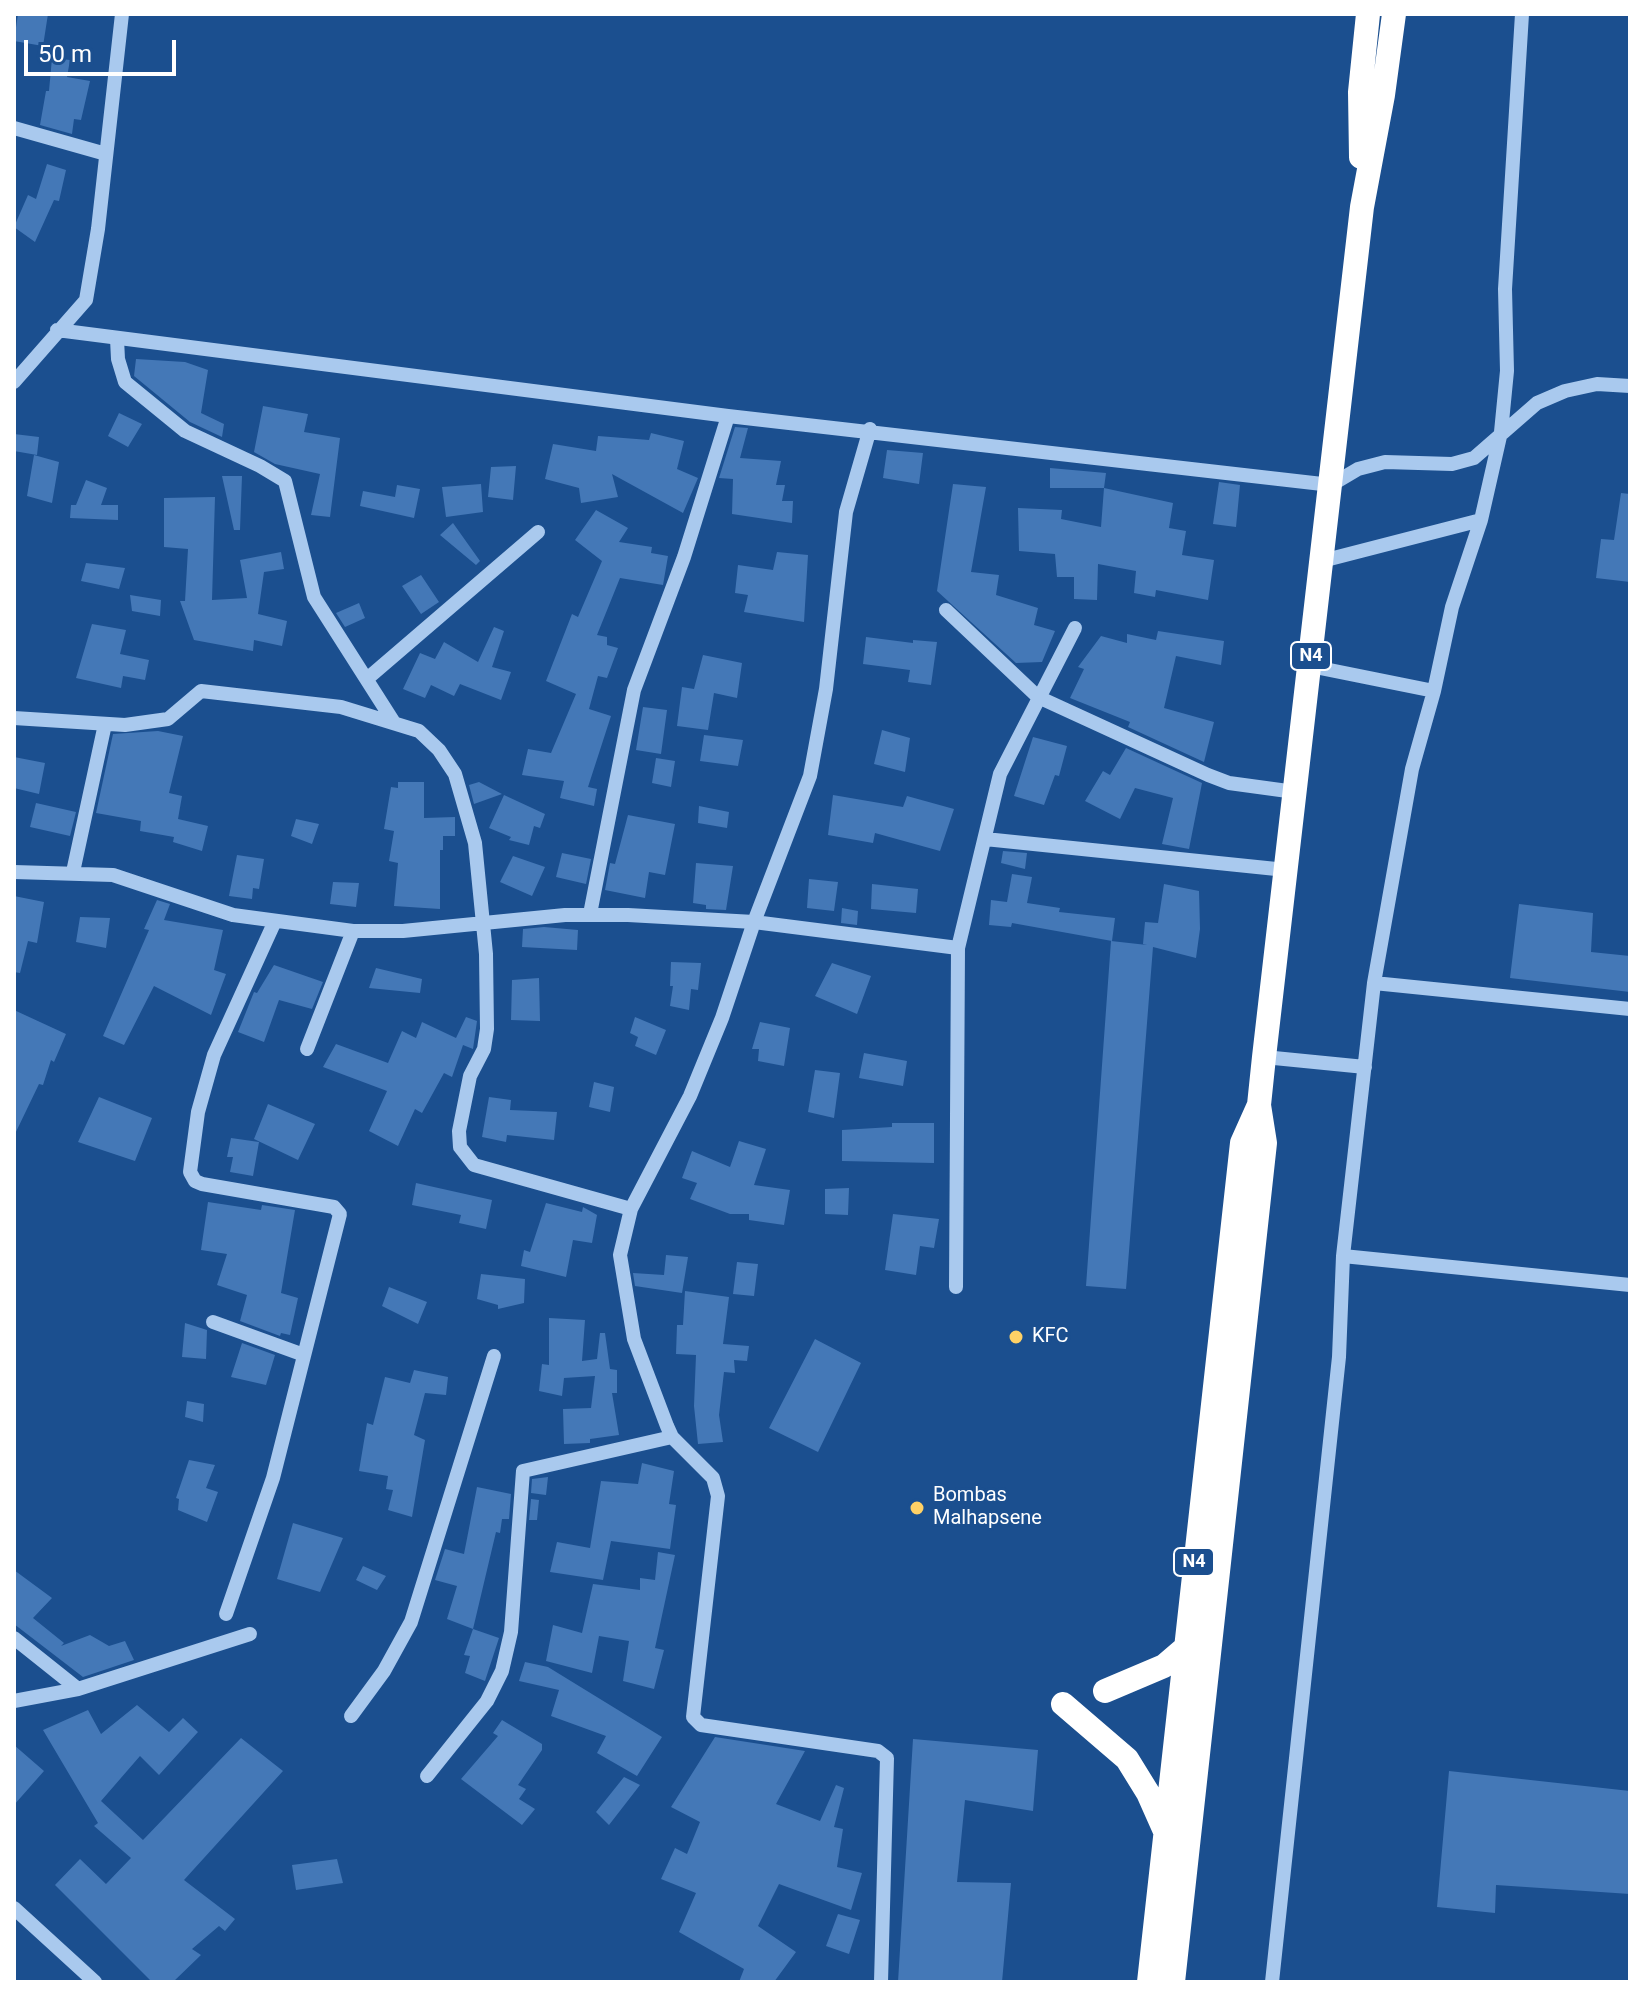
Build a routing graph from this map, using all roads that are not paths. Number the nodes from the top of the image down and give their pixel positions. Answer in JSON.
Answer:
{"nodes":[{"id":1,"x":122,"y":14,"type":"edge"},
{"id":2,"x":1368,"y":14,"type":"edge"},
{"id":3,"x":1394,"y":14,"type":"edge"},
{"id":4,"x":1522,"y":14,"type":"edge"},
{"id":5,"x":14,"y":128,"type":"edge"},
{"id":6,"x":106,"y":154,"type":"junction"},
{"id":7,"x":1362,"y":207,"type":"junction"},
{"id":8,"x":57,"y":330,"type":"junction"},
{"id":9,"x":117,"y":339,"type":"junction"},
{"id":10,"x":14,"y":382,"type":"edge"},
{"id":11,"x":1630,"y":386,"type":"edge"},
{"id":12,"x":728,"y":416,"type":"junction"},
{"id":13,"x":870,"y":429,"type":"junction"},
{"id":14,"x":1501,"y":432,"type":"junction"},
{"id":15,"x":1331,"y":485,"type":"junction"},
{"id":16,"x":1481,"y":520,"type":"junction"},
{"id":17,"x":538,"y":532,"type":"dead end"},
{"id":18,"x":1322,"y":561,"type":"junction"},
{"id":19,"x":946,"y":610,"type":"dead end"},
{"id":20,"x":1075,"y":628,"type":"dead end"},
{"id":21,"x":1310,"y":666,"type":"junction"},
{"id":22,"x":368,"y":678,"type":"junction"},
{"id":23,"x":1434,"y":691,"type":"junction"},
{"id":24,"x":1038,"y":697,"type":"junction"},
{"id":25,"x":14,"y":718,"type":"edge"},
{"id":26,"x":393,"y":721,"type":"junction"},
{"id":27,"x":105,"y":724,"type":"junction"},
{"id":28,"x":1295,"y":792,"type":"junction"},
{"id":29,"x":985,"y":839,"type":"junction"},
{"id":30,"x":1286,"y":870,"type":"junction"},
{"id":31,"x":14,"y":872,"type":"edge"},
{"id":32,"x":73,"y":872,"type":"junction"},
{"id":33,"x":590,"y":914,"type":"junction"},
{"id":34,"x":275,"y":921,"type":"junction"},
{"id":35,"x":754,"y":922,"type":"junction"},
{"id":36,"x":483,"y":923,"type":"junction"},
{"id":37,"x":353,"y":931,"type":"junction"},
{"id":38,"x":958,"y":948,"type":"junction"},
{"id":39,"x":1374,"y":983,"type":"junction"},
{"id":40,"x":1630,"y":1009,"type":"edge"},
{"id":41,"x":307,"y":1049,"type":"dead end"},
{"id":42,"x":1264,"y":1057,"type":"junction"},
{"id":43,"x":1365,"y":1067,"type":"junction"},
{"id":44,"x":1259,"y":1105,"type":"junction"},
{"id":45,"x":631,"y":1209,"type":"junction"},
{"id":46,"x":1343,"y":1256,"type":"junction"},
{"id":47,"x":1630,"y":1285,"type":"edge"},
{"id":48,"x":956,"y":1287,"type":"dead end"},
{"id":49,"x":213,"y":1322,"type":"dead end"},
{"id":50,"x":304,"y":1355,"type":"junction"},
{"id":51,"x":494,"y":1356,"type":"dead end"},
{"id":52,"x":672,"y":1437,"type":"junction"},
{"id":53,"x":226,"y":1614,"type":"dead end"},
{"id":54,"x":250,"y":1634,"type":"dead end"},
{"id":55,"x":14,"y":1638,"type":"edge"},
{"id":56,"x":1185,"y":1648,"type":"junction"},
{"id":57,"x":78,"y":1689,"type":"junction"},
{"id":58,"x":1105,"y":1691,"type":"dead end"},
{"id":59,"x":14,"y":1701,"type":"edge"},
{"id":60,"x":1063,"y":1704,"type":"dead end"},
{"id":61,"x":351,"y":1716,"type":"dead end"},
{"id":62,"x":427,"y":1776,"type":"dead end"},
{"id":63,"x":1165,"y":1832,"type":"junction"},
{"id":64,"x":14,"y":1908,"type":"edge"},
{"id":65,"x":95,"y":1982,"type":"edge"},
{"id":66,"x":881,"y":1982,"type":"edge"},
{"id":67,"x":1149,"y":1982,"type":"edge"},
{"id":68,"x":1173,"y":1982,"type":"edge"},
{"id":69,"x":1272,"y":1982,"type":"edge"}],
"edges":[{"from":1,"to":6,"type":"street"},
{"from":2,"to":7,"type":"highway","number":"N4"},
{"from":3,"to":7,"type":"highway","number":"N4"},
{"from":4,"to":14,"type":"street"},
{"from":5,"to":6,"type":"street"},
{"from":6,"to":8,"type":"street"},
{"from":7,"to":15,"type":"highway","number":"N4"},
{"from":8,"to":9,"type":"street"},
{"from":8,"to":10,"type":"street"},
{"from":9,"to":12,"type":"street"},
{"from":9,"to":22,"type":"street"},
{"from":11,"to":14,"type":"street"},
{"from":12,"to":13,"type":"street"},
{"from":12,"to":33,"type":"street"},
{"from":13,"to":15,"type":"street"},
{"from":13,"to":35,"type":"street"},
{"from":14,"to":15,"type":"street"},
{"from":14,"to":16,"type":"street"},
{"from":15,"to":18,"type":"highway","number":"N4"},
{"from":16,"to":18,"type":"street"},
{"from":16,"to":23,"type":"street"},
{"from":17,"to":22,"type":"street"},
{"from":18,"to":21,"type":"highway","number":"N4"},
{"from":19,"to":24,"type":"street"},
{"from":20,"to":24,"type":"street"},
{"from":21,"to":23,"type":"street"},
{"from":21,"to":28,"type":"highway","number":"N4"},
{"from":22,"to":26,"type":"street"},
{"from":23,"to":39,"type":"street"},
{"from":24,"to":28,"type":"street"},
{"from":24,"to":29,"type":"street"},
{"from":25,"to":27,"type":"street"},
{"from":26,"to":27,"type":"street"},
{"from":26,"to":36,"type":"street"},
{"from":27,"to":32,"type":"street"},
{"from":28,"to":30,"type":"highway","number":"N4"},
{"from":29,"to":30,"type":"street"},
{"from":29,"to":38,"type":"street"},
{"from":30,"to":42,"type":"highway","number":"N4"},
{"from":31,"to":32,"type":"street"},
{"from":32,"to":34,"type":"street"},
{"from":33,"to":35,"type":"street"},
{"from":33,"to":36,"type":"street"},
{"from":34,"to":37,"type":"street"},
{"from":34,"to":50,"type":"street"},
{"from":35,"to":38,"type":"street"},
{"from":35,"to":45,"type":"street"},
{"from":36,"to":37,"type":"street"},
{"from":36,"to":45,"type":"street"},
{"from":37,"to":41,"type":"street"},
{"from":38,"to":48,"type":"street"},
{"from":39,"to":40,"type":"street"},
{"from":39,"to":43,"type":"street"},
{"from":42,"to":43,"type":"street"},
{"from":42,"to":44,"type":"highway","number":"N4"},
{"from":43,"to":46,"type":"street"},
{"from":44,"to":56,"type":"highway","number":"N4"},
{"from":44,"to":68,"type":"highway","number":"N4"},
{"from":45,"to":52,"type":"street"},
{"from":46,"to":47,"type":"street"},
{"from":46,"to":69,"type":"street"},
{"from":49,"to":50,"type":"street"},
{"from":50,"to":53,"type":"street"},
{"from":51,"to":61,"type":"street"},
{"from":52,"to":62,"type":"street"},
{"from":52,"to":66,"type":"street"},
{"from":54,"to":57,"type":"street"},
{"from":55,"to":57,"type":"street"},
{"from":56,"to":58,"type":"highway"},
{"from":56,"to":63,"type":"highway","number":"N4"},
{"from":57,"to":59,"type":"street"},
{"from":60,"to":63,"type":"highway"},
{"from":63,"to":67,"type":"highway","number":"N4"},
{"from":64,"to":65,"type":"street"}]}
